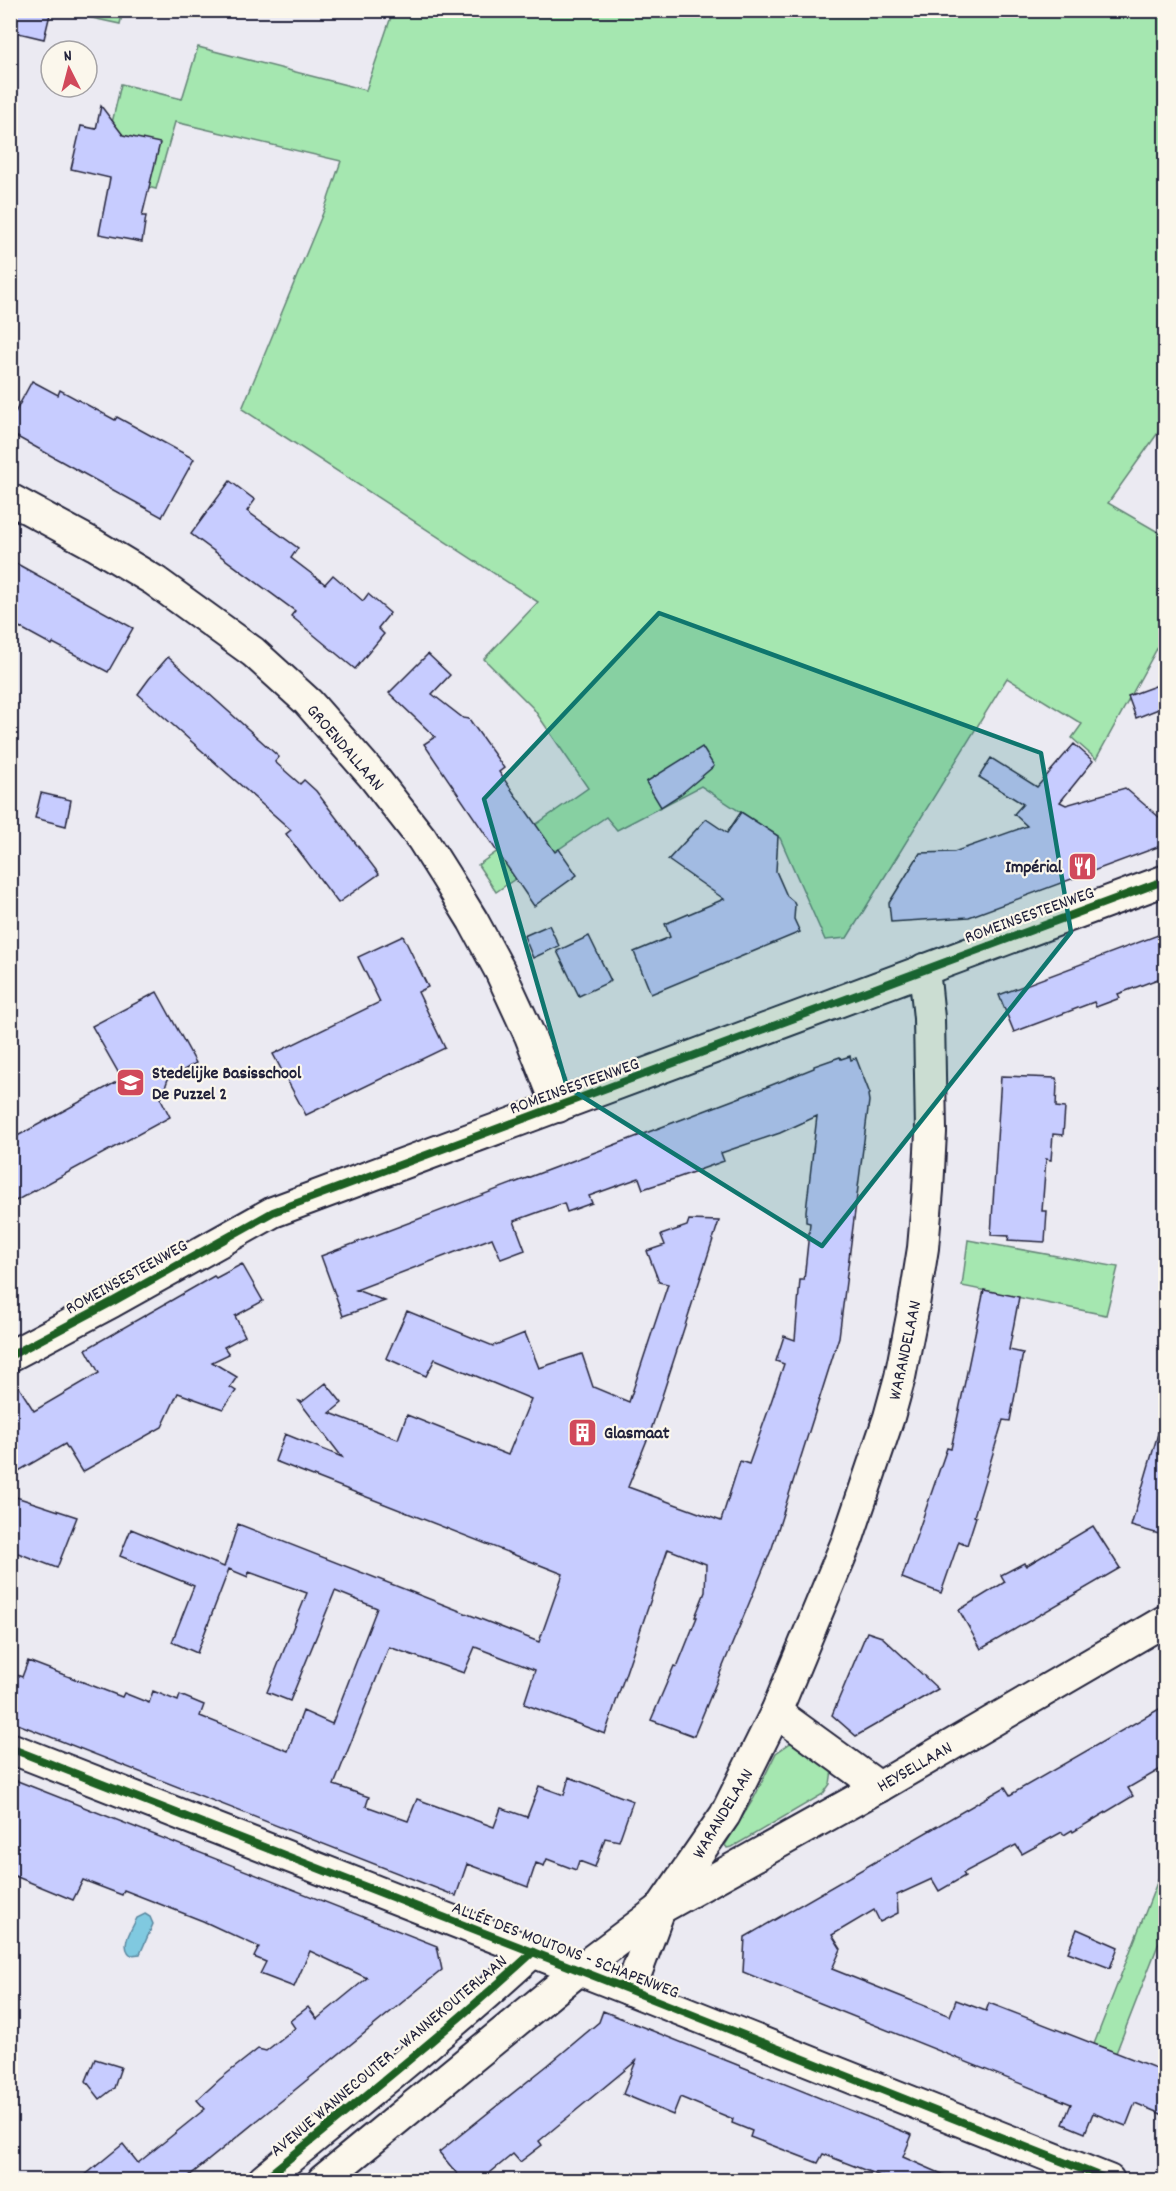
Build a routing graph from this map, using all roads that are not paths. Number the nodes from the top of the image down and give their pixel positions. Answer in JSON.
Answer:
{"nodes":[{"id":1,"x":10,"y":499,"type":"edge"},
{"id":2,"x":1166,"y":880,"type":"edge"},
{"id":3,"x":924,"y":969,"type":"junction"},
{"id":4,"x":558,"y":1107,"type":"junction"},
{"id":5,"x":10,"y":1356,"type":"edge"},
{"id":6,"x":1166,"y":1620,"type":"edge"},
{"id":7,"x":776,"y":1712,"type":"junction"},
{"id":8,"x":10,"y":1748,"type":"edge"},
{"id":9,"x":879,"y":1787,"type":"junction"},
{"id":10,"x":660,"y":1909,"type":"junction"},
{"id":11,"x":533,"y":1952,"type":"junction"},
{"id":12,"x":579,"y":1970,"type":"junction"},
{"id":13,"x":630,"y":1990,"type":"junction"},
{"id":14,"x":303,"y":2148,"type":"junction"},
{"id":15,"x":326,"y":2180,"type":"edge"},
{"id":16,"x":262,"y":2181,"type":"edge"},
{"id":17,"x":1109,"y":2181,"type":"edge"}],
"edges":[{"from":1,"to":4,"type":"street","name":"GROENDALLAAN"},
{"from":2,"to":3,"type":"street","name":"ROMEINSESTEENWEG"},
{"from":3,"to":4,"type":"street","name":"ROMEINSESTEENWEG"},
{"from":3,"to":7,"type":"street","name":"WARANDELAAN"},
{"from":4,"to":5,"type":"street","name":"ROMEINSESTEENWEG"},
{"from":6,"to":9,"type":"street","name":"HEYSELLAAN"},
{"from":7,"to":9,"type":"street"},
{"from":7,"to":10,"type":"street","name":"WARANDELAAN"},
{"from":8,"to":11,"type":"street","name":"ALLÉE DES MOUTONS - SCHAPENWEG"},
{"from":9,"to":10,"type":"street","name":"HEYSELLAAN"},
{"from":10,"to":12,"type":"street","name":"WARANDELAAN"},
{"from":10,"to":13,"type":"street","name":"WARANDELAAN"},
{"from":11,"to":12,"type":"street","name":"ALLÉE DES MOUTONS - SCHAPENWEG"},
{"from":11,"to":14,"type":"street","name":"AVENUE WANNECOUTER - WANNEKOUTERLAAN"},
{"from":12,"to":13,"type":"street","name":"ALLÉE DES MOUTONS - SCHAPENWEG"},
{"from":12,"to":15,"type":"street"},
{"from":13,"to":17,"type":"street","name":"ALLÉE DES MOUTONS - SCHAPENWEG"},
{"from":14,"to":15,"type":"street"},
{"from":14,"to":16,"type":"street","name":"AVENUE WANNECOUTER - WANNEKOUTERLAAN"}]}
